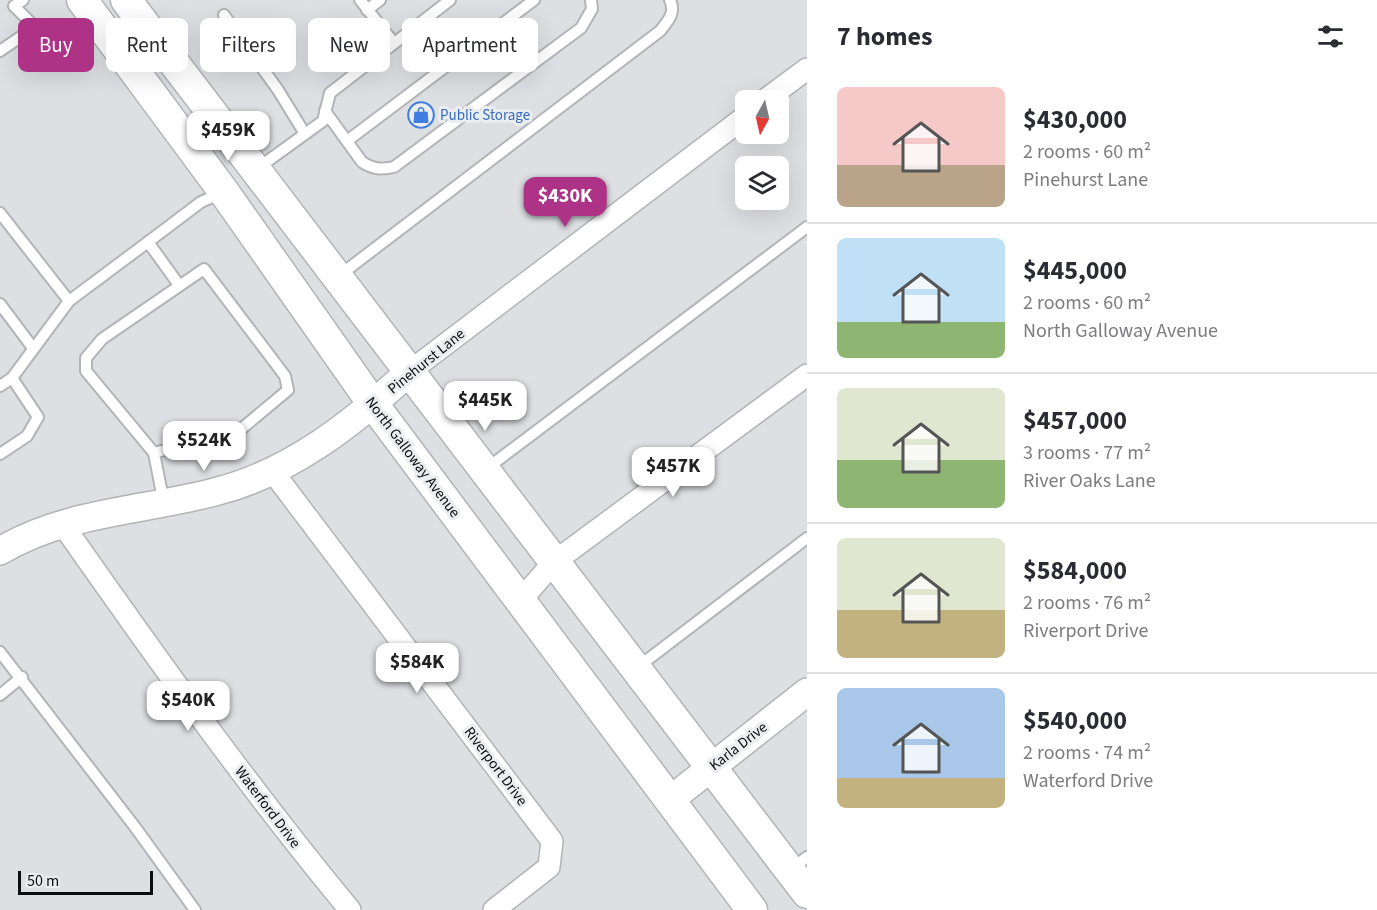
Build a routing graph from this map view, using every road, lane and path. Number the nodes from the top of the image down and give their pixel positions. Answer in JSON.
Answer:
{"nodes":[{"id":1,"x":82,"y":0,"type":"edge"},
{"id":2,"x":126,"y":0,"type":"edge"},
{"id":3,"x":360,"y":0,"type":"edge"},
{"id":4,"x":380,"y":0,"type":"edge"},
{"id":5,"x":450,"y":0,"type":"edge"},
{"id":6,"x":534,"y":0,"type":"edge"},
{"id":7,"x":591,"y":0,"type":"edge"},
{"id":8,"x":670,"y":0,"type":"edge"},
{"id":9,"x":15,"y":2,"type":"edge"},
{"id":10,"x":367,"y":10,"type":"junction"},
{"id":11,"x":224,"y":15,"type":"dead end"},
{"id":12,"x":28,"y":18,"type":"edge"},
{"id":13,"x":102,"y":27,"type":"junction"},
{"id":14,"x":94,"y":33,"type":"edge"},
{"id":15,"x":18,"y":39,"type":"edge"},
{"id":16,"x":393,"y":43,"type":"junction"},
{"id":17,"x":0,"y":51,"type":"edge"},
{"id":18,"x":807,"y":69,"type":"edge"},
{"id":19,"x":779,"y":90,"type":"edge"},
{"id":20,"x":325,"y":111,"type":"junction"},
{"id":21,"x":735,"y":124,"type":"edge"},
{"id":22,"x":305,"y":134,"type":"junction"},
{"id":23,"x":347,"y":141,"type":"junction"},
{"id":24,"x":256,"y":171,"type":"junction"},
{"id":25,"x":224,"y":192,"type":"junction"},
{"id":26,"x":0,"y":213,"type":"edge"},
{"id":27,"x":807,"y":227,"type":"edge"},
{"id":28,"x":148,"y":242,"type":"junction"},
{"id":29,"x":337,"y":277,"type":"junction"},
{"id":30,"x":179,"y":285,"type":"junction"},
{"id":31,"x":69,"y":301,"type":"junction"},
{"id":32,"x":0,"y":304,"type":"edge"},
{"id":33,"x":33,"y":348,"type":"junction"},
{"id":34,"x":409,"y":372,"type":"junction"},
{"id":35,"x":807,"y":375,"type":"edge"},
{"id":36,"x":12,"y":378,"type":"junction"},
{"id":37,"x":0,"y":386,"type":"edge"},
{"id":38,"x":373,"y":404,"type":"junction"},
{"id":39,"x":154,"y":453,"type":"junction"},
{"id":40,"x":0,"y":454,"type":"edge"},
{"id":41,"x":484,"y":471,"type":"junction"},
{"id":42,"x":273,"y":472,"type":"junction"},
{"id":43,"x":164,"y":504,"type":"junction"},
{"id":44,"x":63,"y":525,"type":"junction"},
{"id":45,"x":807,"y":538,"type":"edge"},
{"id":46,"x":0,"y":551,"type":"edge"},
{"id":47,"x":554,"y":562,"type":"junction"},
{"id":48,"x":520,"y":601,"type":"junction"},
{"id":49,"x":0,"y":652,"type":"edge"},
{"id":50,"x":636,"y":669,"type":"junction"},
{"id":51,"x":22,"y":677,"type":"junction"},
{"id":52,"x":807,"y":692,"type":"edge"},
{"id":53,"x":0,"y":695,"type":"edge"},
{"id":54,"x":711,"y":767,"type":"junction"},
{"id":55,"x":669,"y":800,"type":"junction"},
{"id":56,"x":801,"y":874,"type":"edge"},
{"id":57,"x":195,"y":910,"type":"edge"},
{"id":58,"x":350,"y":910,"type":"edge"},
{"id":59,"x":494,"y":910,"type":"edge"},
{"id":60,"x":752,"y":910,"type":"edge"}],
"edges":[{"from":1,"to":13,"type":"main road","name":"North Galloway Avenue"},
{"from":2,"to":24,"type":"main road"},
{"from":3,"to":10,"type":"lane"},
{"from":4,"to":10,"type":"lane"},
{"from":5,"to":16,"type":"lane"},
{"from":6,"to":23,"type":"lane"},
{"from":7,"to":23,"type":"lane"},
{"from":8,"to":29,"type":"lane"},
{"from":9,"to":12,"type":"lane"},
{"from":10,"to":16,"type":"lane"},
{"from":11,"to":22,"type":"lane"},
{"from":13,"to":14,"type":"lane"},
{"from":13,"to":25,"type":"main road","name":"North Galloway Avenue"},
{"from":15,"to":17,"type":"lane"},
{"from":16,"to":20,"type":"lane"},
{"from":18,"to":19,"type":"street"},
{"from":20,"to":22,"type":"lane"},
{"from":20,"to":23,"type":"lane"},
{"from":21,"to":34,"type":"street","name":"Pinehurst Lane"},
{"from":22,"to":24,"type":"lane"},
{"from":24,"to":25,"type":"main road"},
{"from":24,"to":29,"type":"main road"},
{"from":25,"to":28,"type":"lane"},
{"from":25,"to":38,"type":"main road","name":"North Galloway Avenue"},
{"from":26,"to":31,"type":"lane"},
{"from":27,"to":41,"type":"lane"},
{"from":28,"to":30,"type":"lane"},
{"from":28,"to":31,"type":"lane"},
{"from":29,"to":34,"type":"main road"},
{"from":30,"to":39,"type":"lane"},
{"from":30,"to":39,"type":"lane"},
{"from":31,"to":33,"type":"lane"},
{"from":32,"to":33,"type":"lane"},
{"from":33,"to":36,"type":"lane"},
{"from":34,"to":38,"type":"street","name":"Pinehurst Lane"},
{"from":34,"to":41,"type":"main road"},
{"from":35,"to":47,"type":"street"},
{"from":36,"to":37,"type":"lane"},
{"from":36,"to":40,"type":"lane"},
{"from":38,"to":42,"type":"street","name":"Pinehurst Lane"},
{"from":38,"to":48,"type":"main road","name":"North Galloway Avenue"},
{"from":39,"to":43,"type":"lane"},
{"from":41,"to":47,"type":"main road"},
{"from":42,"to":43,"type":"street","name":"Pinehurst Lane"},
{"from":42,"to":59,"type":"street","name":"Riverport Drive"},
{"from":43,"to":44,"type":"street","name":"Pinehurst Lane"},
{"from":44,"to":46,"type":"street","name":"Pinehurst Lane"},
{"from":44,"to":58,"type":"street","name":"Waterford Drive"},
{"from":45,"to":50,"type":"lane"},
{"from":47,"to":48,"type":"street"},
{"from":47,"to":50,"type":"main road"},
{"from":48,"to":55,"type":"main road","name":"North Galloway Avenue"},
{"from":49,"to":51,"type":"lane"},
{"from":50,"to":54,"type":"main road"},
{"from":51,"to":53,"type":"lane"},
{"from":51,"to":57,"type":"lane"},
{"from":52,"to":54,"type":"street","name":"Karla Drive"},
{"from":54,"to":55,"type":"street","name":"Karla Drive"},
{"from":54,"to":56,"type":"main road"},
{"from":55,"to":60,"type":"main road","name":"North Galloway Avenue"}]}
